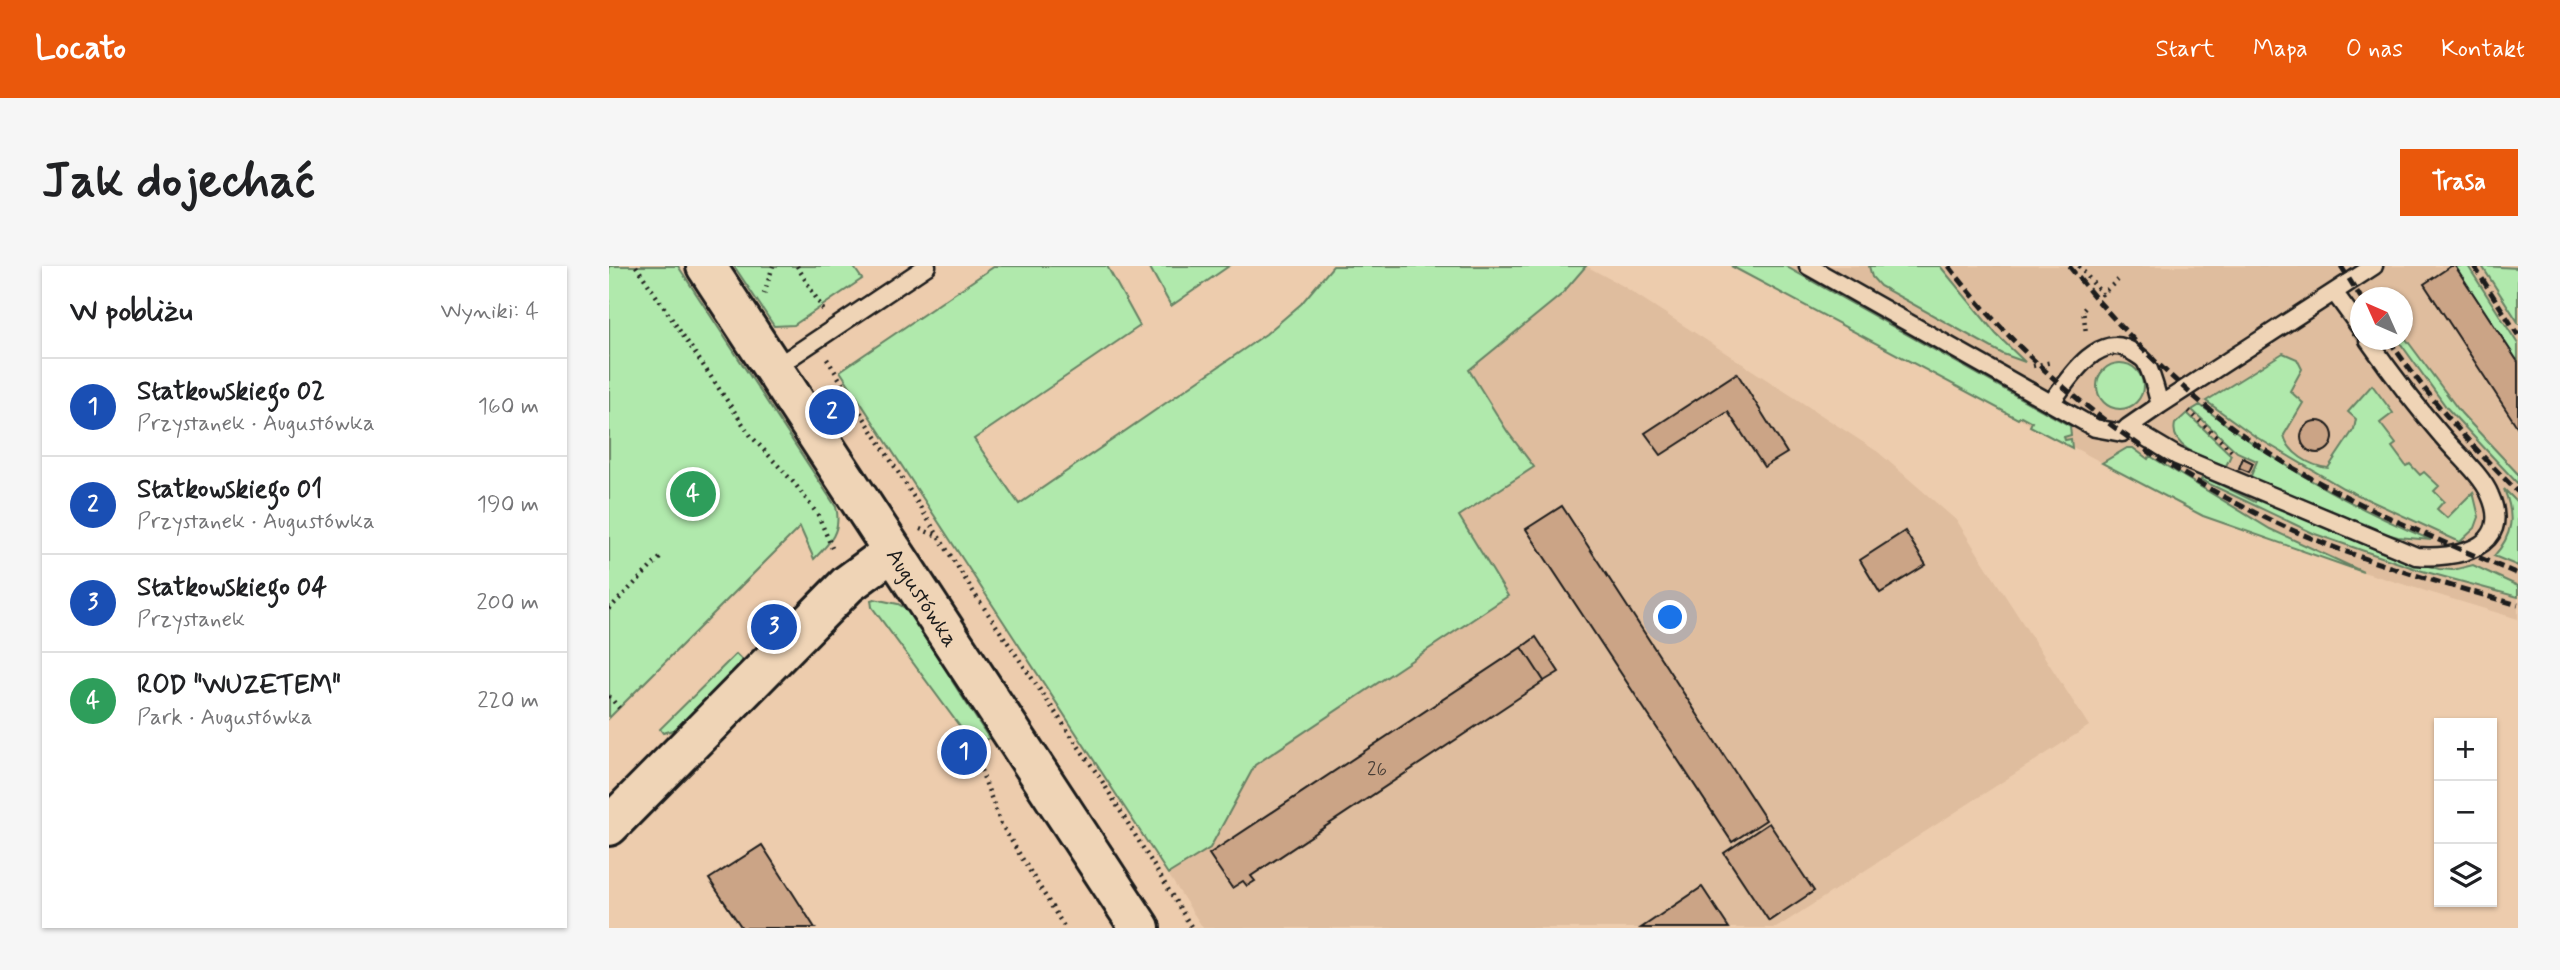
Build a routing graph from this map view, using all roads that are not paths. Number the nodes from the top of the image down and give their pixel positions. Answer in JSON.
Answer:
{"nodes":[{"id":1,"x":706,"y":266,"type":"edge"},
{"id":2,"x":927,"y":266,"type":"edge"},
{"id":3,"x":1808,"y":266,"type":"edge"},
{"id":4,"x":2374,"y":266,"type":"edge"},
{"id":5,"x":2334,"y":292,"type":"junction"},
{"id":6,"x":2350,"y":315,"type":"edge"},
{"id":7,"x":2375,"y":350,"type":"edge"},
{"id":8,"x":773,"y":369,"type":"junction"},
{"id":9,"x":2052,"y":402,"type":"junction"},
{"id":10,"x":2160,"y":405,"type":"junction"},
{"id":11,"x":2129,"y":427,"type":"junction"},
{"id":12,"x":893,"y":551,"type":"junction"},
{"id":13,"x":609,"y":826,"type":"edge"},
{"id":14,"x":1140,"y":928,"type":"edge"}],
"edges":[{"from":1,"to":8,"type":"street","name":"Augustówka"},
{"from":2,"to":8,"type":"lane"},
{"from":3,"to":9,"type":"lane"},
{"from":4,"to":5,"type":"lane"},
{"from":5,"to":6,"type":"lane"},
{"from":5,"to":10,"type":"lane"},
{"from":7,"to":11,"type":"lane"},
{"from":8,"to":12,"type":"street","name":"Augustówka"},
{"from":9,"to":10,"type":"lane"},
{"from":9,"to":11,"type":"lane"},
{"from":10,"to":11,"type":"lane"},
{"from":12,"to":13,"type":"street"},
{"from":12,"to":14,"type":"street","name":"Augustówka"}]}
